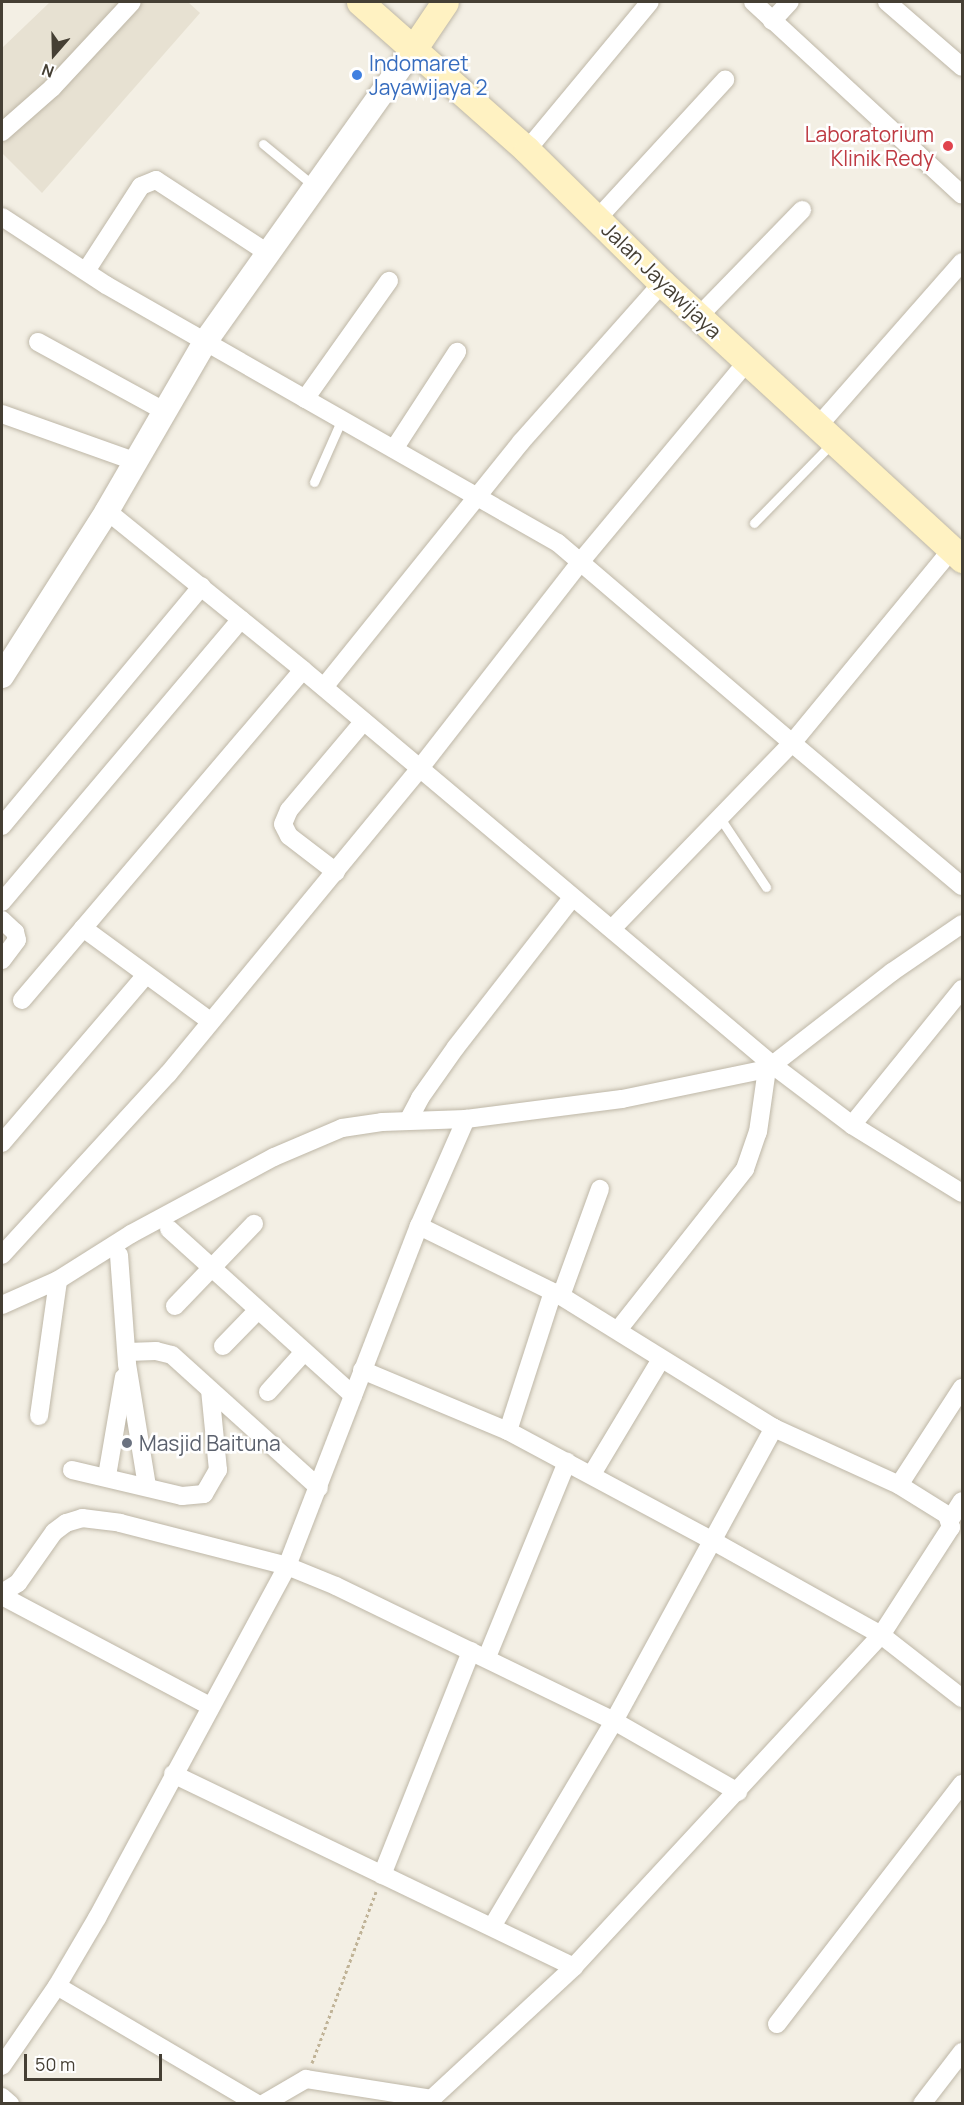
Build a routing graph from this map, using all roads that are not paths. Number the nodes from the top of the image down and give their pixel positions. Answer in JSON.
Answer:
{"nodes":[{"id":1,"x":132,"y":2,"type":"edge"},
{"id":2,"x":360,"y":2,"type":"edge"},
{"id":3,"x":445,"y":2,"type":"edge"},
{"id":4,"x":650,"y":2,"type":"edge"},
{"id":5,"x":753,"y":2,"type":"edge"},
{"id":6,"x":790,"y":2,"type":"edge"},
{"id":7,"x":887,"y":2,"type":"edge"},
{"id":8,"x":772,"y":21,"type":"junction"},
{"id":9,"x":414,"y":48,"type":"junction"},
{"id":10,"x":963,"y":67,"type":"edge"},
{"id":11,"x":725,"y":80,"type":"dead end"},
{"id":12,"x":2,"y":132,"type":"edge"},
{"id":13,"x":264,"y":144,"type":"dead end"},
{"id":14,"x":526,"y":150,"type":"junction"},
{"id":15,"x":315,"y":187,"type":"junction"},
{"id":16,"x":963,"y":195,"type":"edge"},
{"id":17,"x":802,"y":210,"type":"dead end"},
{"id":18,"x":2,"y":217,"type":"edge"},
{"id":19,"x":598,"y":218,"type":"junction"},
{"id":20,"x":268,"y":253,"type":"junction"},
{"id":21,"x":963,"y":262,"type":"edge"},
{"id":22,"x":86,"y":271,"type":"junction"},
{"id":23,"x":389,"y":281,"type":"dead end"},
{"id":24,"x":662,"y":283,"type":"junction"},
{"id":25,"x":699,"y":316,"type":"junction"},
{"id":26,"x":38,"y":342,"type":"dead end"},
{"id":27,"x":205,"y":342,"type":"junction"},
{"id":28,"x":457,"y":352,"type":"dead end"},
{"id":29,"x":747,"y":362,"type":"junction"},
{"id":30,"x":305,"y":399,"type":"junction"},
{"id":31,"x":164,"y":411,"type":"junction"},
{"id":32,"x":2,"y":414,"type":"edge"},
{"id":33,"x":341,"y":421,"type":"junction"},
{"id":34,"x":826,"y":434,"type":"junction"},
{"id":35,"x":394,"y":449,"type":"junction"},
{"id":36,"x":134,"y":461,"type":"junction"},
{"id":37,"x":314,"y":482,"type":"dead end"},
{"id":38,"x":479,"y":497,"type":"junction"},
{"id":39,"x":107,"y":511,"type":"junction"},
{"id":40,"x":754,"y":523,"type":"dead end"},
{"id":41,"x":957,"y":554,"type":"edge"},
{"id":42,"x":581,"y":561,"type":"junction"},
{"id":43,"x":202,"y":586,"type":"junction"},
{"id":44,"x":241,"y":619,"type":"junction"},
{"id":45,"x":5,"y":668,"type":"edge"},
{"id":46,"x":303,"y":670,"type":"junction"},
{"id":47,"x":324,"y":687,"type":"junction"},
{"id":48,"x":364,"y":721,"type":"junction"},
{"id":49,"x":792,"y":743,"type":"junction"},
{"id":50,"x":420,"y":768,"type":"junction"},
{"id":51,"x":720,"y":818,"type":"junction"},
{"id":52,"x":2,"y":826,"type":"edge"},
{"id":53,"x":336,"y":872,"type":"junction"},
{"id":54,"x":963,"y":886,"type":"edge"},
{"id":55,"x":766,"y":887,"type":"dead end"},
{"id":56,"x":572,"y":897,"type":"junction"},
{"id":57,"x":2,"y":902,"type":"edge"},
{"id":58,"x":2,"y":920,"type":"edge"},
{"id":59,"x":963,"y":924,"type":"edge"},
{"id":60,"x":83,"y":928,"type":"junction"},
{"id":61,"x":612,"y":929,"type":"junction"},
{"id":62,"x":2,"y":960,"type":"edge"},
{"id":63,"x":146,"y":975,"type":"junction"},
{"id":64,"x":963,"y":989,"type":"edge"},
{"id":65,"x":22,"y":1000,"type":"dead end"},
{"id":66,"x":210,"y":1021,"type":"junction"},
{"id":67,"x":771,"y":1067,"type":"junction"},
{"id":68,"x":466,"y":1119,"type":"junction"},
{"id":69,"x":408,"y":1121,"type":"junction"},
{"id":70,"x":852,"y":1125,"type":"junction"},
{"id":71,"x":2,"y":1143,"type":"edge"},
{"id":72,"x":600,"y":1189,"type":"dead end"},
{"id":73,"x":963,"y":1193,"type":"edge"},
{"id":74,"x":254,"y":1224,"type":"dead end"},
{"id":75,"x":419,"y":1226,"type":"junction"},
{"id":76,"x":169,"y":1229,"type":"dead end"},
{"id":77,"x":2,"y":1255,"type":"edge"},
{"id":78,"x":119,"y":1255,"type":"dead end"},
{"id":79,"x":210,"y":1267,"type":"junction"},
{"id":80,"x":58,"y":1280,"type":"junction"},
{"id":81,"x":557,"y":1294,"type":"junction"},
{"id":82,"x":2,"y":1305,"type":"edge"},
{"id":83,"x":175,"y":1306,"type":"dead end"},
{"id":84,"x":257,"y":1311,"type":"junction"},
{"id":85,"x":618,"y":1330,"type":"junction"},
{"id":86,"x":223,"y":1346,"type":"dead end"},
{"id":87,"x":304,"y":1352,"type":"junction"},
{"id":88,"x":127,"y":1358,"type":"junction"},
{"id":89,"x":661,"y":1359,"type":"junction"},
{"id":90,"x":362,"y":1370,"type":"junction"},
{"id":91,"x":963,"y":1388,"type":"edge"},
{"id":92,"x":210,"y":1390,"type":"junction"},
{"id":93,"x":268,"y":1392,"type":"dead end"},
{"id":94,"x":353,"y":1395,"type":"junction"},
{"id":95,"x":39,"y":1416,"type":"dead end"},
{"id":96,"x":774,"y":1428,"type":"junction"},
{"id":97,"x":508,"y":1431,"type":"junction"},
{"id":98,"x":567,"y":1462,"type":"junction"},
{"id":99,"x":72,"y":1470,"type":"dead end"},
{"id":100,"x":592,"y":1474,"type":"junction"},
{"id":101,"x":107,"y":1476,"type":"junction"},
{"id":102,"x":899,"y":1485,"type":"junction"},
{"id":103,"x":147,"y":1486,"type":"junction"},
{"id":104,"x":319,"y":1488,"type":"junction"},
{"id":105,"x":963,"y":1501,"type":"edge"},
{"id":106,"x":950,"y":1520,"type":"junction"},
{"id":107,"x":713,"y":1541,"type":"junction"},
{"id":108,"x":287,"y":1566,"type":"junction"},
{"id":109,"x":2,"y":1595,"type":"edge"},
{"id":110,"x":881,"y":1635,"type":"junction"},
{"id":111,"x":479,"y":1654,"type":"junction"},
{"id":112,"x":963,"y":1698,"type":"edge"},
{"id":113,"x":210,"y":1706,"type":"junction"},
{"id":114,"x":614,"y":1721,"type":"junction"},
{"id":115,"x":173,"y":1774,"type":"junction"},
{"id":116,"x":963,"y":1784,"type":"edge"},
{"id":117,"x":738,"y":1792,"type":"junction"},
{"id":118,"x":382,"y":1875,"type":"junction"},
{"id":119,"x":493,"y":1925,"type":"junction"},
{"id":120,"x":574,"y":1967,"type":"junction"},
{"id":121,"x":57,"y":1986,"type":"junction"},
{"id":122,"x":777,"y":2024,"type":"dead end"},
{"id":123,"x":963,"y":2052,"type":"edge"},
{"id":124,"x":2,"y":2066,"type":"edge"},
{"id":125,"x":2,"y":2097,"type":"edge"},
{"id":126,"x":429,"y":2101,"type":"edge"},
{"id":127,"x":10,"y":2103,"type":"edge"},
{"id":128,"x":257,"y":2103,"type":"edge"},
{"id":129,"x":263,"y":2103,"type":"edge"},
{"id":130,"x":922,"y":2103,"type":"edge"}],
"edges":[{"from":1,"to":12,"type":"street"},
{"from":2,"to":9,"type":"main road","name":"Jalan Jayawijaya"},
{"from":3,"to":9,"type":"main road"},
{"from":4,"to":14,"type":"street"},
{"from":5,"to":8,"type":"street"},
{"from":6,"to":8,"type":"street"},
{"from":7,"to":10,"type":"street"},
{"from":8,"to":16,"type":"street"},
{"from":9,"to":14,"type":"main road","name":"Jalan Jayawijaya"},
{"from":9,"to":15,"type":"street"},
{"from":11,"to":19,"type":"street"},
{"from":13,"to":15,"type":"lane"},
{"from":14,"to":19,"type":"main road","name":"Jalan Jayawijaya"},
{"from":15,"to":20,"type":"street"},
{"from":17,"to":25,"type":"street"},
{"from":18,"to":22,"type":"street"},
{"from":19,"to":24,"type":"main road","name":"Jalan Jayawijaya"},
{"from":20,"to":22,"type":"street"},
{"from":20,"to":27,"type":"street"},
{"from":21,"to":34,"type":"street"},
{"from":22,"to":27,"type":"street"},
{"from":23,"to":30,"type":"street"},
{"from":24,"to":25,"type":"main road","name":"Jalan Jayawijaya"},
{"from":24,"to":38,"type":"street"},
{"from":25,"to":29,"type":"main road","name":"Jalan Jayawijaya"},
{"from":26,"to":31,"type":"street"},
{"from":27,"to":30,"type":"street"},
{"from":27,"to":31,"type":"street"},
{"from":28,"to":35,"type":"street"},
{"from":29,"to":34,"type":"main road","name":"Jalan Jayawijaya"},
{"from":29,"to":42,"type":"street"},
{"from":30,"to":33,"type":"street"},
{"from":31,"to":36,"type":"street"},
{"from":32,"to":36,"type":"street"},
{"from":33,"to":35,"type":"street"},
{"from":33,"to":37,"type":"lane"},
{"from":34,"to":40,"type":"lane"},
{"from":34,"to":41,"type":"main road","name":"Jalan Jayawijaya"},
{"from":35,"to":38,"type":"street"},
{"from":36,"to":39,"type":"street"},
{"from":38,"to":42,"type":"street"},
{"from":38,"to":47,"type":"street"},
{"from":39,"to":43,"type":"street"},
{"from":39,"to":45,"type":"street"},
{"from":41,"to":49,"type":"street"},
{"from":42,"to":49,"type":"street"},
{"from":42,"to":50,"type":"street"},
{"from":43,"to":44,"type":"street"},
{"from":43,"to":52,"type":"street"},
{"from":44,"to":46,"type":"street"},
{"from":44,"to":57,"type":"street"},
{"from":46,"to":47,"type":"street"},
{"from":46,"to":60,"type":"street"},
{"from":47,"to":48,"type":"street"},
{"from":48,"to":50,"type":"street"},
{"from":48,"to":53,"type":"street"},
{"from":49,"to":51,"type":"street"},
{"from":49,"to":54,"type":"street"},
{"from":50,"to":53,"type":"street"},
{"from":50,"to":56,"type":"street"},
{"from":51,"to":55,"type":"lane"},
{"from":51,"to":61,"type":"street"},
{"from":53,"to":66,"type":"street"},
{"from":56,"to":61,"type":"street"},
{"from":56,"to":69,"type":"street"},
{"from":58,"to":62,"type":"street"},
{"from":59,"to":67,"type":"street"},
{"from":60,"to":63,"type":"street"},
{"from":60,"to":65,"type":"street"},
{"from":61,"to":67,"type":"street"},
{"from":63,"to":66,"type":"street"},
{"from":63,"to":71,"type":"street"},
{"from":64,"to":70,"type":"street"},
{"from":66,"to":77,"type":"street"},
{"from":67,"to":68,"type":"street"},
{"from":67,"to":70,"type":"street"},
{"from":67,"to":85,"type":"street"},
{"from":68,"to":69,"type":"street"},
{"from":68,"to":75,"type":"street"},
{"from":69,"to":80,"type":"street"},
{"from":70,"to":73,"type":"street"},
{"from":72,"to":81,"type":"street"},
{"from":74,"to":79,"type":"street"},
{"from":75,"to":81,"type":"street"},
{"from":75,"to":90,"type":"street"},
{"from":76,"to":79,"type":"street"},
{"from":78,"to":88,"type":"street"},
{"from":79,"to":83,"type":"street"},
{"from":79,"to":84,"type":"street"},
{"from":80,"to":82,"type":"street"},
{"from":80,"to":95,"type":"street"},
{"from":81,"to":85,"type":"street"},
{"from":81,"to":97,"type":"street"},
{"from":84,"to":86,"type":"street"},
{"from":84,"to":87,"type":"street"},
{"from":85,"to":89,"type":"street"},
{"from":87,"to":93,"type":"street"},
{"from":87,"to":94,"type":"street"},
{"from":88,"to":92,"type":"street"},
{"from":88,"to":101,"type":"street"},
{"from":88,"to":103,"type":"street"},
{"from":89,"to":96,"type":"street"},
{"from":89,"to":100,"type":"street"},
{"from":90,"to":94,"type":"street"},
{"from":90,"to":97,"type":"street"},
{"from":91,"to":102,"type":"street"},
{"from":92,"to":103,"type":"street"},
{"from":92,"to":104,"type":"street"},
{"from":94,"to":104,"type":"street"},
{"from":96,"to":102,"type":"street"},
{"from":96,"to":107,"type":"street"},
{"from":97,"to":98,"type":"street"},
{"from":98,"to":100,"type":"street"},
{"from":98,"to":111,"type":"street"},
{"from":99,"to":101,"type":"street"},
{"from":100,"to":107,"type":"street"},
{"from":101,"to":103,"type":"street"},
{"from":102,"to":106,"type":"street"},
{"from":104,"to":108,"type":"street"},
{"from":105,"to":106,"type":"street"},
{"from":106,"to":110,"type":"street"},
{"from":107,"to":110,"type":"street"},
{"from":107,"to":114,"type":"street"},
{"from":108,"to":109,"type":"street"},
{"from":108,"to":111,"type":"street"},
{"from":108,"to":113,"type":"street"},
{"from":109,"to":113,"type":"street"},
{"from":110,"to":112,"type":"street"},
{"from":110,"to":117,"type":"street"},
{"from":111,"to":114,"type":"street"},
{"from":111,"to":118,"type":"street"},
{"from":113,"to":115,"type":"street"},
{"from":114,"to":117,"type":"street"},
{"from":114,"to":119,"type":"street"},
{"from":115,"to":118,"type":"street"},
{"from":115,"to":121,"type":"street"},
{"from":116,"to":122,"type":"street"},
{"from":117,"to":120,"type":"street"},
{"from":118,"to":119,"type":"street"},
{"from":119,"to":120,"type":"street"},
{"from":120,"to":126,"type":"street"},
{"from":121,"to":124,"type":"street"},
{"from":121,"to":128,"type":"street"},
{"from":123,"to":130,"type":"street"},
{"from":125,"to":127,"type":"street"},
{"from":126,"to":129,"type":"street"}]}
